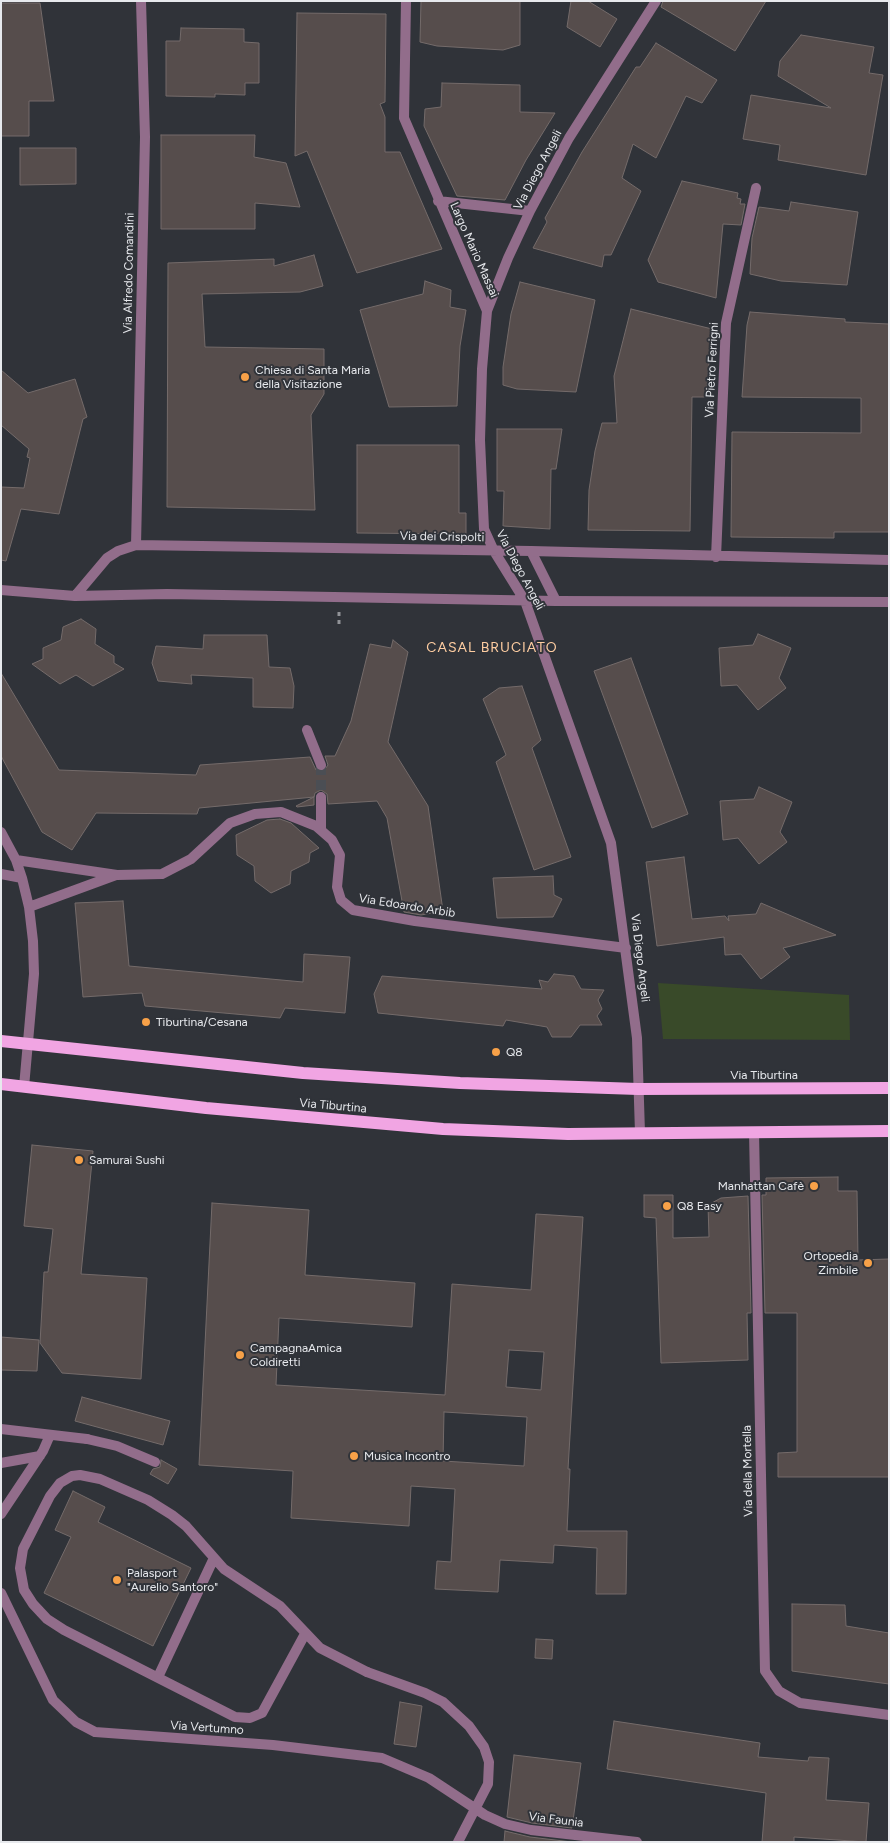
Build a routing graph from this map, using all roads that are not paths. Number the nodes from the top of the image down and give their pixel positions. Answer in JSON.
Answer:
{"nodes":[{"id":1,"x":141,"y":1,"type":"edge"},
{"id":2,"x":406,"y":1,"type":"edge"},
{"id":3,"x":656,"y":1,"type":"edge"},
{"id":4,"x":756,"y":188,"type":"dead end"},
{"id":5,"x":438,"y":201,"type":"junction"},
{"id":6,"x":530,"y":211,"type":"junction"},
{"id":7,"x":487,"y":311,"type":"junction"},
{"id":8,"x":136,"y":545,"type":"junction"},
{"id":9,"x":494,"y":551,"type":"junction"},
{"id":10,"x":531,"y":551,"type":"junction"},
{"id":11,"x":716,"y":557,"type":"junction"},
{"id":12,"x":889,"y":560,"type":"edge"},
{"id":13,"x":1,"y":590,"type":"edge"},
{"id":14,"x":75,"y":596,"type":"junction"},
{"id":15,"x":526,"y":601,"type":"junction"},
{"id":16,"x":556,"y":601,"type":"junction"},
{"id":17,"x":889,"y":602,"type":"edge"},
{"id":18,"x":307,"y":730,"type":"dead end"},
{"id":19,"x":321,"y":765,"type":"tunnel mouth"},
{"id":20,"x":321,"y":797,"type":"tunnel mouth"},
{"id":21,"x":321,"y":830,"type":"junction"},
{"id":22,"x":1,"y":832,"type":"edge"},
{"id":23,"x":16,"y":860,"type":"junction"},
{"id":24,"x":1,"y":874,"type":"edge"},
{"id":25,"x":117,"y":875,"type":"junction"},
{"id":26,"x":22,"y":878,"type":"junction"},
{"id":27,"x":29,"y":907,"type":"junction"},
{"id":28,"x":626,"y":948,"type":"junction"},
{"id":29,"x":1,"y":1041,"type":"edge"},
{"id":30,"x":29,"y":1044,"type":"junction"},
{"id":31,"x":1,"y":1084,"type":"edge"},
{"id":32,"x":24,"y":1087,"type":"junction"},
{"id":33,"x":889,"y":1088,"type":"edge"},
{"id":34,"x":638,"y":1089,"type":"junction"},
{"id":35,"x":889,"y":1131,"type":"edge"},
{"id":36,"x":754,"y":1132,"type":"junction"},
{"id":37,"x":640,"y":1133,"type":"junction"},
{"id":38,"x":1,"y":1429,"type":"edge"},
{"id":39,"x":50,"y":1435,"type":"junction"},
{"id":40,"x":40,"y":1456,"type":"junction"},
{"id":41,"x":155,"y":1462,"type":"dead end"},
{"id":42,"x":1,"y":1463,"type":"edge"},
{"id":43,"x":1,"y":1514,"type":"edge"},
{"id":44,"x":214,"y":1558,"type":"junction"},
{"id":45,"x":1,"y":1592,"type":"edge"},
{"id":46,"x":305,"y":1634,"type":"junction"},
{"id":47,"x":158,"y":1677,"type":"junction"},
{"id":48,"x":889,"y":1715,"type":"edge"},
{"id":49,"x":476,"y":1809,"type":"junction"},
{"id":50,"x":458,"y":1842,"type":"edge"},
{"id":51,"x":637,"y":1842,"type":"edge"}],
"edges":[{"from":1,"to":8,"type":"street","name":"Via Alfredo Comandini"},
{"from":2,"to":5,"type":"street"},
{"from":3,"to":6,"type":"street","name":"Via Diego Angeli"},
{"from":4,"to":11,"type":"street","name":"Via Pietro Ferrigni"},
{"from":5,"to":6,"type":"street","name":"Largo Mario Massai"},
{"from":5,"to":7,"type":"street","name":"Largo Mario Massai"},
{"from":6,"to":7,"type":"street","name":"Via Diego Angeli"},
{"from":7,"to":9,"type":"street","name":"Via Diego Angeli"},
{"from":8,"to":9,"type":"street","name":"Via dei Crispolti"},
{"from":8,"to":14,"type":"street","name":"Via dei Crispolti"},
{"from":9,"to":10,"type":"street","name":"Via dei Crispolti"},
{"from":9,"to":15,"type":"street","name":"Via Diego Angeli"},
{"from":10,"to":11,"type":"street","name":"Via dei Crispolti"},
{"from":10,"to":16,"type":"street"},
{"from":11,"to":12,"type":"street","name":"Via dei Crispolti"},
{"from":13,"to":14,"type":"street"},
{"from":14,"to":15,"type":"street"},
{"from":15,"to":16,"type":"street"},
{"from":15,"to":28,"type":"street","name":"Via Diego Angeli"},
{"from":16,"to":17,"type":"street"},
{"from":18,"to":19,"type":"street"},
{"from":20,"to":21,"type":"street"},
{"from":21,"to":25,"type":"street","name":"Via Edoardo Arbib"},
{"from":21,"to":28,"type":"street","name":"Via Edoardo Arbib"},
{"from":22,"to":23,"type":"street"},
{"from":23,"to":25,"type":"street","name":"Via Edoardo Arbib"},
{"from":23,"to":26,"type":"street"},
{"from":24,"to":26,"type":"street"},
{"from":25,"to":27,"type":"street","name":"Via Edoardo Arbib"},
{"from":26,"to":27,"type":"street"},
{"from":27,"to":30,"type":"street"},
{"from":28,"to":34,"type":"street","name":"Via Diego Angeli"},
{"from":29,"to":30,"type":"main road","name":"Via Tiburtina"},
{"from":30,"to":32,"type":"street"},
{"from":30,"to":34,"type":"main road","name":"Via Tiburtina"},
{"from":31,"to":32,"type":"main road","name":"Via Tiburtina"},
{"from":32,"to":37,"type":"main road","name":"Via Tiburtina"},
{"from":33,"to":34,"type":"main road","name":"Via Tiburtina"},
{"from":34,"to":37,"type":"street"},
{"from":35,"to":36,"type":"main road","name":"Via Tiburtina"},
{"from":36,"to":37,"type":"main road","name":"Via Tiburtina"},
{"from":36,"to":48,"type":"street","name":"Via della Mortella"},
{"from":38,"to":39,"type":"street"},
{"from":39,"to":40,"type":"street"},
{"from":39,"to":41,"type":"street"},
{"from":40,"to":42,"type":"street"},
{"from":40,"to":43,"type":"street"},
{"from":44,"to":46,"type":"street"},
{"from":44,"to":47,"type":"street"},
{"from":44,"to":47,"type":"street"},
{"from":45,"to":49,"type":"street","name":"Via Vertumno"},
{"from":46,"to":47,"type":"street"},
{"from":46,"to":49,"type":"street"},
{"from":49,"to":50,"type":"street"},
{"from":49,"to":51,"type":"street","name":"Via Faunia"}]}
